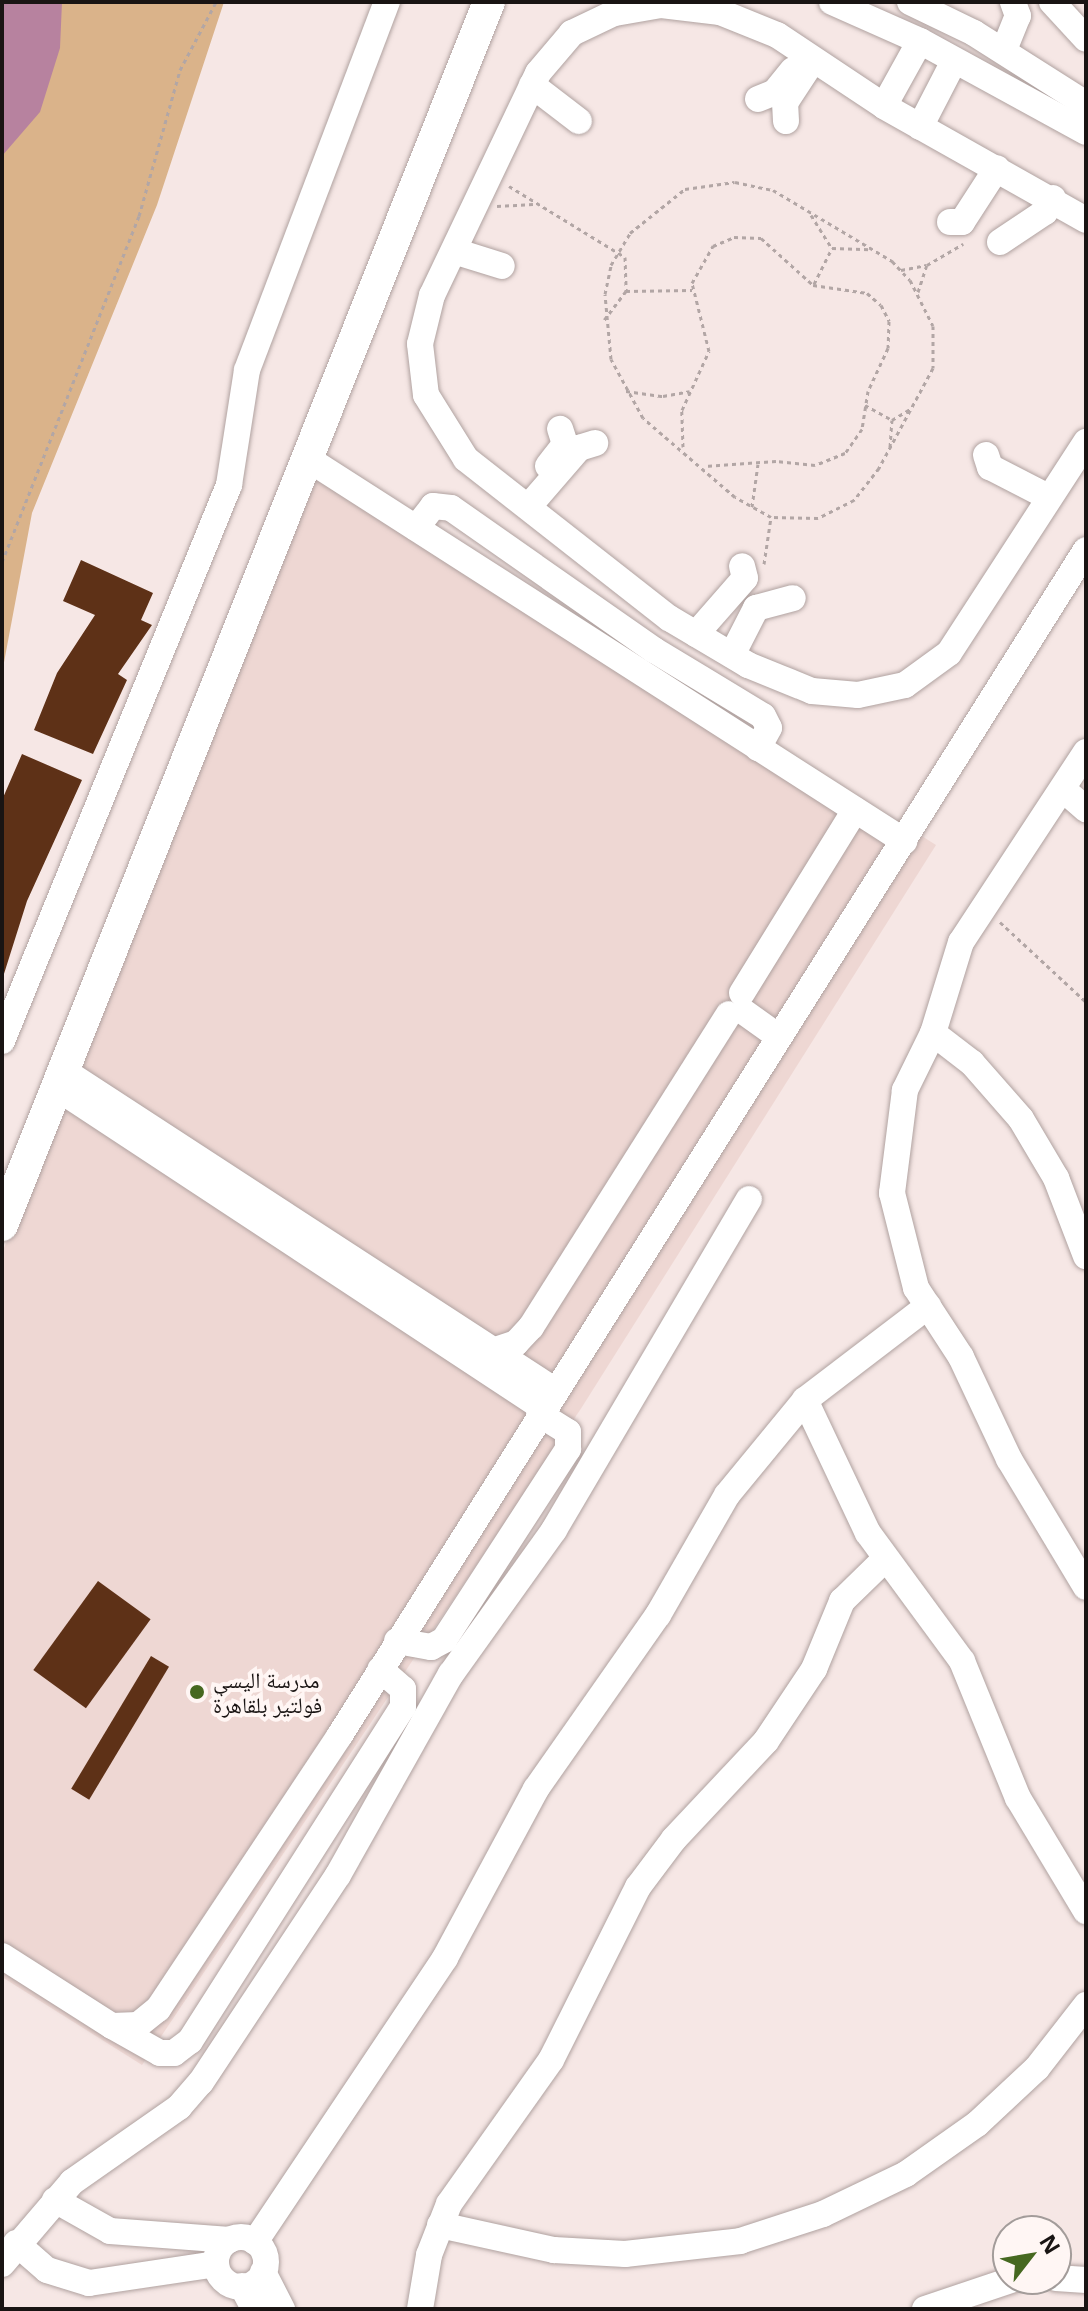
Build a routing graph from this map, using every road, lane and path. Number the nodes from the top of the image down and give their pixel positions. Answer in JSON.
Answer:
{"nodes":[{"id":1,"x":216,"y":2,"type":"edge"},
{"id":2,"x":387,"y":2,"type":"edge"},
{"id":3,"x":468,"y":2,"type":"edge"},
{"id":4,"x":489,"y":2,"type":"edge"},
{"id":5,"x":832,"y":2,"type":"edge"},
{"id":6,"x":910,"y":2,"type":"edge"},
{"id":7,"x":1013,"y":2,"type":"edge"},
{"id":8,"x":1069,"y":9,"type":"edge"},
{"id":9,"x":1086,"y":39,"type":"edge"},
{"id":10,"x":920,"y":41,"type":"junction"},
{"id":11,"x":1004,"y":50,"type":"junction"},
{"id":12,"x":809,"y":57,"type":"junction"},
{"id":13,"x":954,"y":61,"type":"junction"},
{"id":14,"x":532,"y":85,"type":"junction"},
{"id":15,"x":758,"y":99,"type":"dead end"},
{"id":16,"x":1086,"y":104,"type":"edge"},
{"id":17,"x":884,"y":106,"type":"junction"},
{"id":18,"x":579,"y":121,"type":"dead end"},
{"id":19,"x":786,"y":121,"type":"dead end"},
{"id":20,"x":920,"y":127,"type":"junction"},
{"id":21,"x":1086,"y":132,"type":"edge"},
{"id":22,"x":997,"y":168,"type":"junction"},
{"id":23,"x":484,"y":187,"type":"junction"},
{"id":24,"x":1053,"y":198,"type":"junction"},
{"id":25,"x":533,"y":204,"type":"junction"},
{"id":26,"x":811,"y":215,"type":"junction"},
{"id":27,"x":1086,"y":220,"type":"edge"},
{"id":28,"x":950,"y":222,"type":"dead end"},
{"id":29,"x":1000,"y":242,"type":"dead end"},
{"id":30,"x":832,"y":248,"type":"junction"},
{"id":31,"x":871,"y":249,"type":"junction"},
{"id":32,"x":454,"y":251,"type":"junction"},
{"id":33,"x":618,"y":251,"type":"junction"},
{"id":34,"x":502,"y":266,"type":"dead end"},
{"id":35,"x":901,"y":270,"type":"junction"},
{"id":36,"x":813,"y":285,"type":"junction"},
{"id":37,"x":692,"y":290,"type":"junction"},
{"id":38,"x":626,"y":291,"type":"junction"},
{"id":39,"x":918,"y":292,"type":"junction"},
{"id":40,"x":604,"y":320,"type":"junction"},
{"id":41,"x":624,"y":391,"type":"junction"},
{"id":42,"x":690,"y":391,"type":"junction"},
{"id":43,"x":865,"y":405,"type":"junction"},
{"id":44,"x":912,"y":408,"type":"junction"},
{"id":45,"x":892,"y":420,"type":"junction"},
{"id":46,"x":560,"y":429,"type":"dead end"},
{"id":47,"x":1086,"y":442,"type":"edge"},
{"id":48,"x":595,"y":443,"type":"dead end"},
{"id":49,"x":890,"y":448,"type":"junction"},
{"id":50,"x":683,"y":449,"type":"junction"},
{"id":51,"x":986,"y":455,"type":"dead end"},
{"id":52,"x":305,"y":457,"type":"junction"},
{"id":53,"x":758,"y":464,"type":"junction"},
{"id":54,"x":705,"y":466,"type":"junction"},
{"id":55,"x":976,"y":483,"type":"dead end"},
{"id":56,"x":524,"y":502,"type":"junction"},
{"id":57,"x":1044,"y":503,"type":"junction"},
{"id":58,"x":752,"y":508,"type":"junction"},
{"id":59,"x":416,"y":528,"type":"junction"},
{"id":60,"x":1086,"y":550,"type":"edge"},
{"id":61,"x":2,"y":562,"type":"edge"},
{"id":62,"x":742,"y":566,"type":"dead end"},
{"id":63,"x":1086,"y":573,"type":"edge"},
{"id":64,"x":793,"y":598,"type":"dead end"},
{"id":65,"x":696,"y":634,"type":"junction"},
{"id":66,"x":732,"y":655,"type":"junction"},
{"id":67,"x":758,"y":748,"type":"junction"},
{"id":68,"x":1086,"y":752,"type":"edge"},
{"id":69,"x":1065,"y":791,"type":"junction"},
{"id":70,"x":932,"y":798,"type":"junction"},
{"id":71,"x":1086,"y":809,"type":"edge"},
{"id":72,"x":855,"y":810,"type":"junction"},
{"id":73,"x":904,"y":841,"type":"junction"},
{"id":74,"x":985,"y":909,"type":"junction"},
{"id":75,"x":1086,"y":1002,"type":"edge"},
{"id":76,"x":738,"y":1006,"type":"junction"},
{"id":77,"x":933,"y":1033,"type":"junction"},
{"id":78,"x":779,"y":1037,"type":"junction"},
{"id":79,"x":2,"y":1041,"type":"edge"},
{"id":80,"x":61,"y":1080,"type":"junction"},
{"id":81,"x":2,"y":1166,"type":"edge"},
{"id":82,"x":749,"y":1199,"type":"dead end"},
{"id":83,"x":2,"y":1225,"type":"edge"},
{"id":84,"x":1086,"y":1256,"type":"edge"},
{"id":85,"x":928,"y":1306,"type":"junction"},
{"id":86,"x":495,"y":1350,"type":"junction"},
{"id":87,"x":805,"y":1400,"type":"junction"},
{"id":88,"x":545,"y":1404,"type":"junction"},
{"id":89,"x":885,"y":1559,"type":"junction"},
{"id":90,"x":1086,"y":1587,"type":"edge"},
{"id":91,"x":397,"y":1641,"type":"junction"},
{"id":92,"x":380,"y":1669,"type":"junction"},
{"id":93,"x":1086,"y":1911,"type":"edge"},
{"id":94,"x":2,"y":1956,"type":"edge"},
{"id":95,"x":1086,"y":2005,"type":"edge"},
{"id":96,"x":112,"y":2026,"type":"junction"},
{"id":97,"x":55,"y":2200,"type":"junction"},
{"id":98,"x":440,"y":2225,"type":"junction"},
{"id":99,"x":186,"y":2235,"type":"junction"},
{"id":100,"x":243,"y":2241,"type":"junction"},
{"id":101,"x":9,"y":2254,"type":"edge"},
{"id":102,"x":187,"y":2264,"type":"junction"},
{"id":103,"x":216,"y":2264,"type":"junction"},
{"id":104,"x":992,"y":2286,"type":"edge"},
{"id":105,"x":253,"y":2289,"type":"edge"},
{"id":106,"x":282,"y":2309,"type":"edge"},
{"id":107,"x":420,"y":2309,"type":"edge"},
{"id":108,"x":925,"y":2309,"type":"edge"}],
"edges":[{"from":1,"to":61,"type":"path"},
{"from":2,"to":79,"type":"street"},
{"from":3,"to":81,"type":"main road"},
{"from":4,"to":52,"type":"main road"},
{"from":5,"to":10,"type":"street"},
{"from":6,"to":11,"type":"street"},
{"from":7,"to":11,"type":"street"},
{"from":8,"to":9,"type":"street"},
{"from":10,"to":13,"type":"street"},
{"from":10,"to":17,"type":"street"},
{"from":11,"to":16,"type":"street"},
{"from":12,"to":14,"type":"street"},
{"from":12,"to":15,"type":"street"},
{"from":12,"to":17,"type":"street"},
{"from":12,"to":19,"type":"street"},
{"from":13,"to":20,"type":"street"},
{"from":13,"to":21,"type":"street"},
{"from":14,"to":18,"type":"street"},
{"from":14,"to":23,"type":"street"},
{"from":17,"to":20,"type":"street"},
{"from":20,"to":22,"type":"street"},
{"from":22,"to":24,"type":"street"},
{"from":22,"to":28,"type":"street"},
{"from":23,"to":25,"type":"path"},
{"from":23,"to":25,"type":"path"},
{"from":23,"to":32,"type":"street"},
{"from":24,"to":27,"type":"street"},
{"from":24,"to":29,"type":"street"},
{"from":25,"to":33,"type":"path"},
{"from":26,"to":30,"type":"path"},
{"from":26,"to":31,"type":"path"},
{"from":26,"to":33,"type":"path"},
{"from":30,"to":31,"type":"path"},
{"from":30,"to":36,"type":"path"},
{"from":31,"to":35,"type":"path"},
{"from":32,"to":34,"type":"street"},
{"from":32,"to":56,"type":"street"},
{"from":33,"to":38,"type":"path"},
{"from":33,"to":40,"type":"path"},
{"from":35,"to":39,"type":"path"},
{"from":35,"to":39,"type":"path"},
{"from":36,"to":37,"type":"path"},
{"from":36,"to":43,"type":"path"},
{"from":37,"to":38,"type":"path"},
{"from":37,"to":42,"type":"path"},
{"from":38,"to":40,"type":"path"},
{"from":39,"to":44,"type":"path"},
{"from":40,"to":41,"type":"path"},
{"from":41,"to":42,"type":"path"},
{"from":41,"to":50,"type":"path"},
{"from":42,"to":50,"type":"path"},
{"from":43,"to":45,"type":"path"},
{"from":43,"to":53,"type":"path"},
{"from":44,"to":45,"type":"path"},
{"from":44,"to":49,"type":"path"},
{"from":45,"to":49,"type":"path"},
{"from":46,"to":56,"type":"street"},
{"from":47,"to":57,"type":"street"},
{"from":48,"to":56,"type":"street"},
{"from":49,"to":58,"type":"path"},
{"from":50,"to":54,"type":"path"},
{"from":51,"to":57,"type":"street"},
{"from":52,"to":59,"type":"street"},
{"from":52,"to":80,"type":"main road"},
{"from":53,"to":54,"type":"path"},
{"from":53,"to":58,"type":"path"},
{"from":54,"to":58,"type":"path"},
{"from":55,"to":57,"type":"street"},
{"from":56,"to":65,"type":"street"},
{"from":57,"to":66,"type":"street"},
{"from":59,"to":67,"type":"street"},
{"from":59,"to":67,"type":"street"},
{"from":60,"to":70,"type":"street"},
{"from":62,"to":65,"type":"street"},
{"from":63,"to":70,"type":"street"},
{"from":64,"to":66,"type":"street"},
{"from":65,"to":66,"type":"street"},
{"from":67,"to":72,"type":"street"},
{"from":68,"to":69,"type":"street"},
{"from":69,"to":71,"type":"street"},
{"from":69,"to":74,"type":"street"},
{"from":70,"to":73,"type":"street"},
{"from":72,"to":73,"type":"street"},
{"from":72,"to":76,"type":"street"},
{"from":73,"to":78,"type":"street"},
{"from":74,"to":75,"type":"path"},
{"from":74,"to":77,"type":"street"},
{"from":76,"to":78,"type":"street"},
{"from":76,"to":86,"type":"street"},
{"from":77,"to":84,"type":"street"},
{"from":77,"to":85,"type":"street"},
{"from":78,"to":88,"type":"street"},
{"from":80,"to":83,"type":"main road"},
{"from":80,"to":86,"type":"street"},
{"from":80,"to":88,"type":"street"},
{"from":82,"to":97,"type":"street"},
{"from":85,"to":87,"type":"street"},
{"from":85,"to":90,"type":"street"},
{"from":86,"to":88,"type":"street"},
{"from":87,"to":89,"type":"street"},
{"from":87,"to":100,"type":"street"},
{"from":88,"to":91,"type":"street"},
{"from":88,"to":91,"type":"street"},
{"from":89,"to":93,"type":"street"},
{"from":89,"to":98,"type":"street"},
{"from":91,"to":92,"type":"street"},
{"from":92,"to":96,"type":"street"},
{"from":92,"to":96,"type":"street"},
{"from":94,"to":96,"type":"street"},
{"from":95,"to":98,"type":"street"},
{"from":97,"to":99,"type":"street"},
{"from":97,"to":101,"type":"street"},
{"from":98,"to":107,"type":"street"},
{"from":99,"to":100,"type":"street"},
{"from":99,"to":102,"type":"street"},
{"from":100,"to":103,"type":"street"},
{"from":100,"to":105,"type":"street"},
{"from":101,"to":102,"type":"street"},
{"from":102,"to":103,"type":"street"},
{"from":103,"to":105,"type":"street"},
{"from":104,"to":108,"type":"street"},
{"from":105,"to":106,"type":"street"}]}
